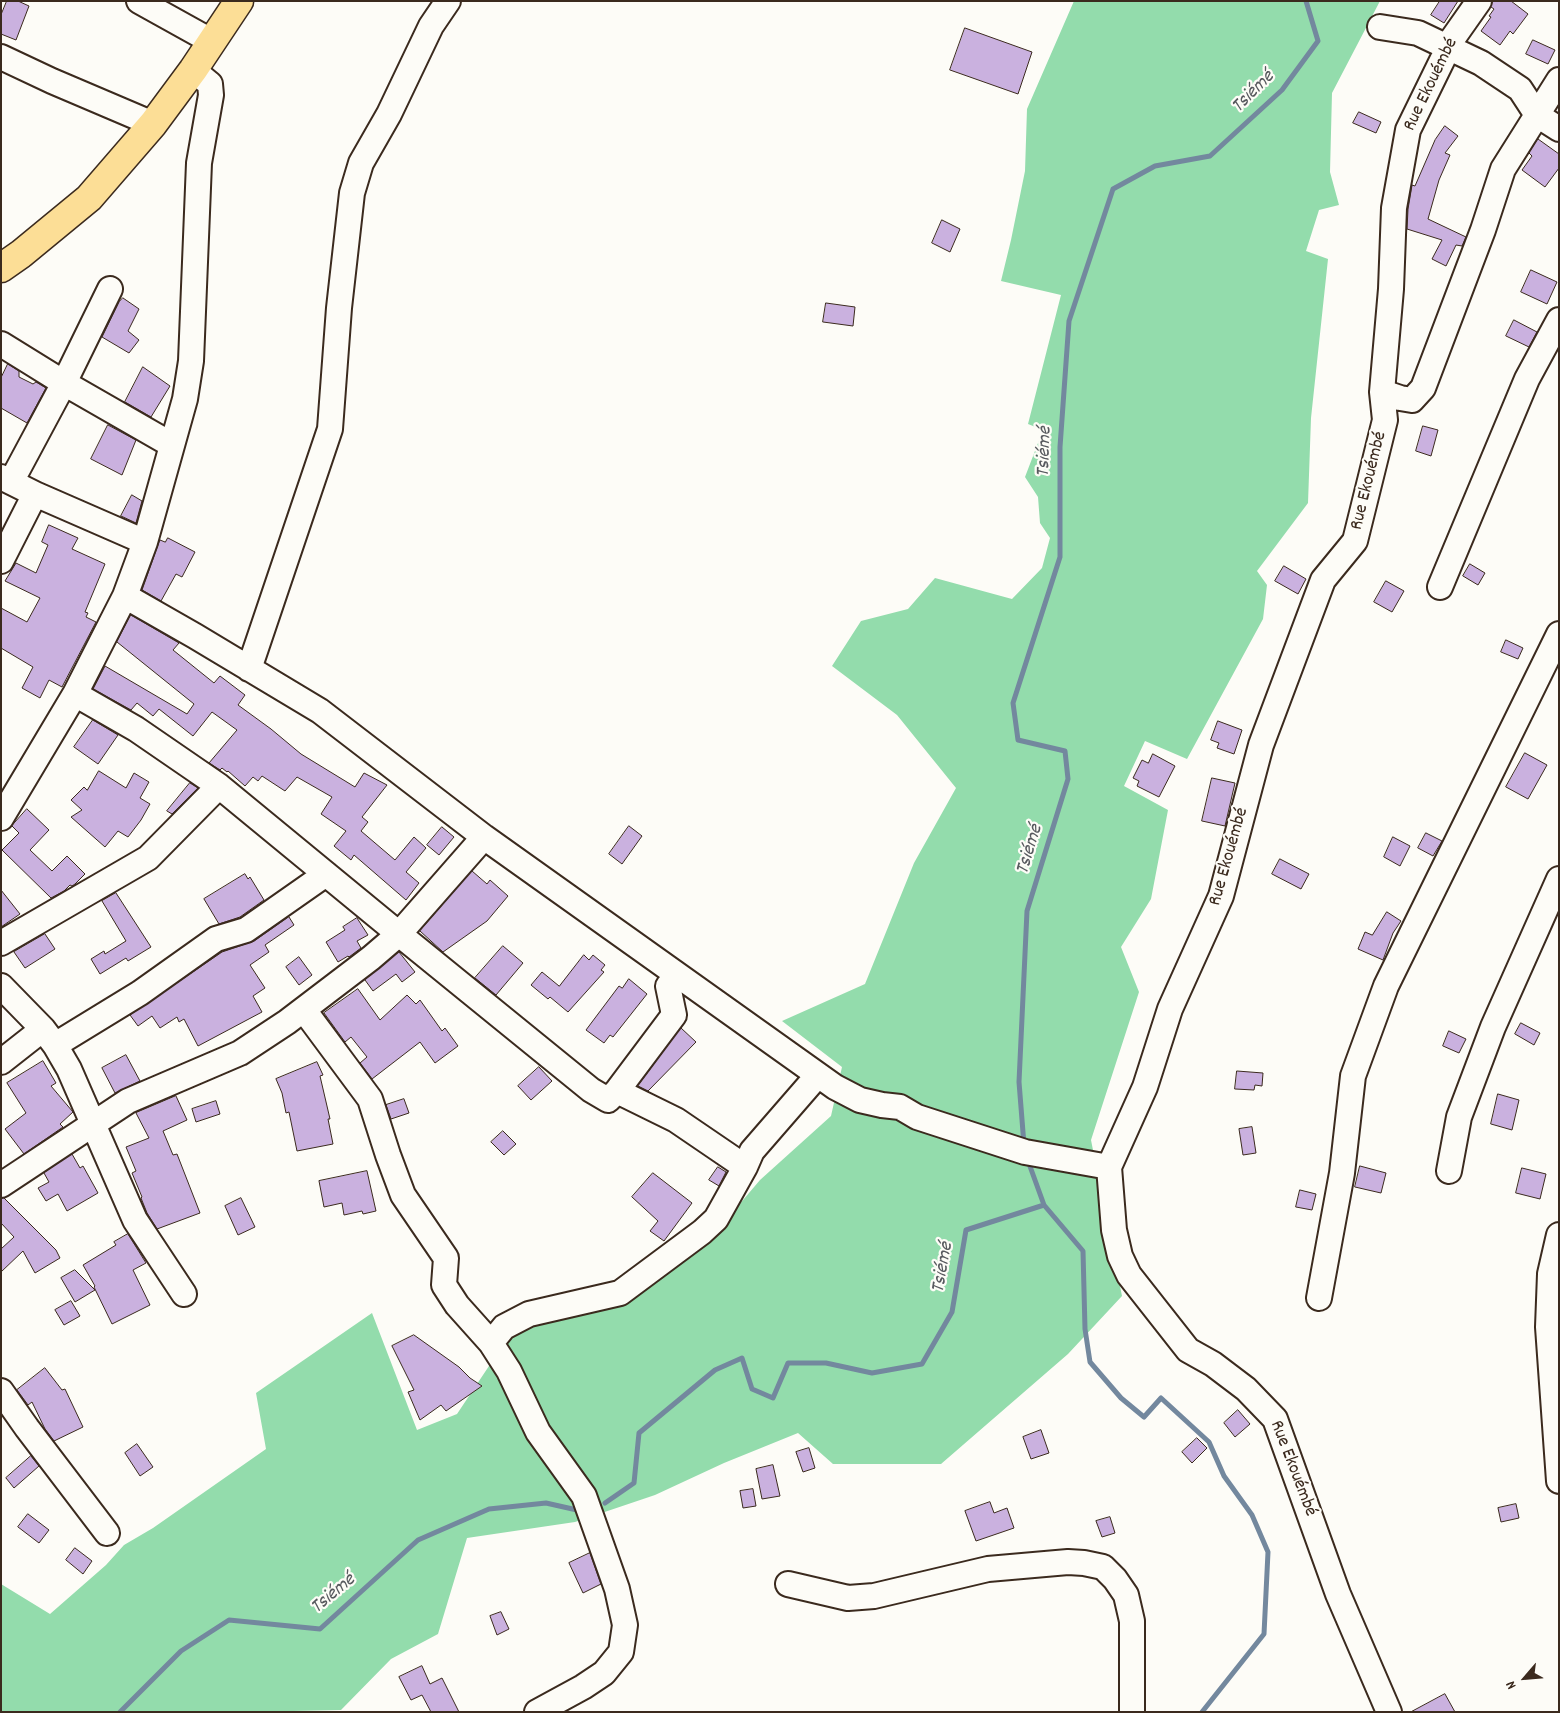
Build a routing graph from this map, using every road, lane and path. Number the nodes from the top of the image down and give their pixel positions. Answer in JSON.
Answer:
{"nodes":[{"id":1,"x":139,"y":1,"type":"edge"},
{"id":2,"x":239,"y":1,"type":"edge"},
{"id":3,"x":448,"y":1,"type":"edge"},
{"id":4,"x":1479,"y":1,"type":"edge"},
{"id":5,"x":1380,"y":26,"type":"dead end"},
{"id":6,"x":211,"y":41,"type":"junction"},
{"id":7,"x":1449,"y":48,"type":"junction"},
{"id":8,"x":1,"y":57,"type":"edge"},
{"id":9,"x":193,"y":70,"type":"junction"},
{"id":10,"x":1559,"y":80,"type":"edge"},
{"id":11,"x":1537,"y":115,"type":"junction"},
{"id":12,"x":152,"y":124,"type":"junction"},
{"id":13,"x":1559,"y":129,"type":"edge"},
{"id":14,"x":1,"y":268,"type":"edge"},
{"id":15,"x":110,"y":289,"type":"dead end"},
{"id":16,"x":1559,"y":320,"type":"edge"},
{"id":17,"x":1,"y":344,"type":"edge"},
{"id":18,"x":64,"y":383,"type":"junction"},
{"id":19,"x":1382,"y":392,"type":"junction"},
{"id":20,"x":172,"y":445,"type":"junction"},
{"id":21,"x":6,"y":479,"type":"edge"},
{"id":22,"x":35,"y":494,"type":"junction"},
{"id":23,"x":146,"y":542,"type":"junction"},
{"id":24,"x":1,"y":561,"type":"edge"},
{"id":25,"x":1440,"y":587,"type":"dead end"},
{"id":26,"x":125,"y":596,"type":"junction"},
{"id":27,"x":1559,"y":634,"type":"edge"},
{"id":28,"x":249,"y":668,"type":"junction"},
{"id":29,"x":75,"y":694,"type":"junction"},
{"id":30,"x":219,"y":786,"type":"junction"},
{"id":31,"x":1,"y":818,"type":"edge"},
{"id":32,"x":484,"y":837,"type":"junction"},
{"id":33,"x":326,"y":874,"type":"junction"},
{"id":34,"x":1559,"y":879,"type":"edge"},
{"id":35,"x":398,"y":934,"type":"junction"},
{"id":36,"x":1,"y":943,"type":"edge"},
{"id":37,"x":677,"y":975,"type":"junction"},
{"id":38,"x":1,"y":986,"type":"edge"},
{"id":39,"x":304,"y":1010,"type":"junction"},
{"id":40,"x":49,"y":1037,"type":"junction"},
{"id":41,"x":1,"y":1062,"type":"edge"},
{"id":42,"x":818,"y":1075,"type":"junction"},
{"id":43,"x":617,"y":1091,"type":"junction"},
{"id":44,"x":94,"y":1122,"type":"junction"},
{"id":45,"x":745,"y":1167,"type":"junction"},
{"id":46,"x":1109,"y":1167,"type":"junction"},
{"id":47,"x":1449,"y":1171,"type":"dead end"},
{"id":48,"x":1,"y":1185,"type":"edge"},
{"id":49,"x":1559,"y":1236,"type":"edge"},
{"id":50,"x":184,"y":1294,"type":"dead end"},
{"id":51,"x":1319,"y":1298,"type":"dead end"},
{"id":52,"x":491,"y":1343,"type":"junction"},
{"id":53,"x":1,"y":1391,"type":"edge"},
{"id":54,"x":1559,"y":1481,"type":"edge"},
{"id":55,"x":107,"y":1532,"type":"dead end"},
{"id":56,"x":788,"y":1584,"type":"dead end"},
{"id":57,"x":537,"y":1712,"type":"edge"},
{"id":58,"x":1132,"y":1712,"type":"edge"},
{"id":59,"x":1389,"y":1712,"type":"edge"}],
"edges":[{"from":1,"to":6,"type":"street"},
{"from":2,"to":6,"type":"main road"},
{"from":3,"to":28,"type":"street"},
{"from":4,"to":7,"type":"street","name":"Rue Ekouémbé"},
{"from":5,"to":7,"type":"street"},
{"from":6,"to":9,"type":"main road"},
{"from":7,"to":11,"type":"street"},
{"from":7,"to":19,"type":"street","name":"Rue Ekouémbé"},
{"from":8,"to":12,"type":"street"},
{"from":9,"to":12,"type":"main road"},
{"from":9,"to":20,"type":"street"},
{"from":10,"to":11,"type":"street"},
{"from":11,"to":13,"type":"street"},
{"from":11,"to":19,"type":"street"},
{"from":12,"to":14,"type":"main road"},
{"from":15,"to":18,"type":"street"},
{"from":16,"to":25,"type":"street"},
{"from":17,"to":18,"type":"street"},
{"from":18,"to":20,"type":"street"},
{"from":18,"to":21,"type":"street"},
{"from":19,"to":46,"type":"street","name":"Rue Ekouémbé"},
{"from":20,"to":23,"type":"street"},
{"from":21,"to":22,"type":"street"},
{"from":22,"to":23,"type":"street"},
{"from":22,"to":24,"type":"street"},
{"from":23,"to":26,"type":"street"},
{"from":26,"to":28,"type":"street"},
{"from":26,"to":29,"type":"street"},
{"from":27,"to":51,"type":"street"},
{"from":28,"to":32,"type":"street"},
{"from":29,"to":30,"type":"street"},
{"from":29,"to":31,"type":"street"},
{"from":30,"to":33,"type":"street"},
{"from":30,"to":36,"type":"street"},
{"from":32,"to":35,"type":"street"},
{"from":32,"to":37,"type":"street"},
{"from":33,"to":35,"type":"street"},
{"from":33,"to":40,"type":"street"},
{"from":34,"to":47,"type":"street"},
{"from":35,"to":39,"type":"street"},
{"from":35,"to":43,"type":"street"},
{"from":37,"to":42,"type":"street"},
{"from":37,"to":43,"type":"street"},
{"from":38,"to":40,"type":"street"},
{"from":39,"to":44,"type":"street"},
{"from":39,"to":52,"type":"street"},
{"from":40,"to":41,"type":"street"},
{"from":40,"to":44,"type":"street"},
{"from":42,"to":45,"type":"street"},
{"from":42,"to":46,"type":"street"},
{"from":43,"to":45,"type":"street"},
{"from":44,"to":48,"type":"street"},
{"from":44,"to":50,"type":"street"},
{"from":45,"to":52,"type":"street"},
{"from":46,"to":59,"type":"street","name":"Rue Ekouémbé"},
{"from":49,"to":54,"type":"street"},
{"from":52,"to":57,"type":"street"},
{"from":53,"to":55,"type":"street"},
{"from":56,"to":58,"type":"street"}]}
